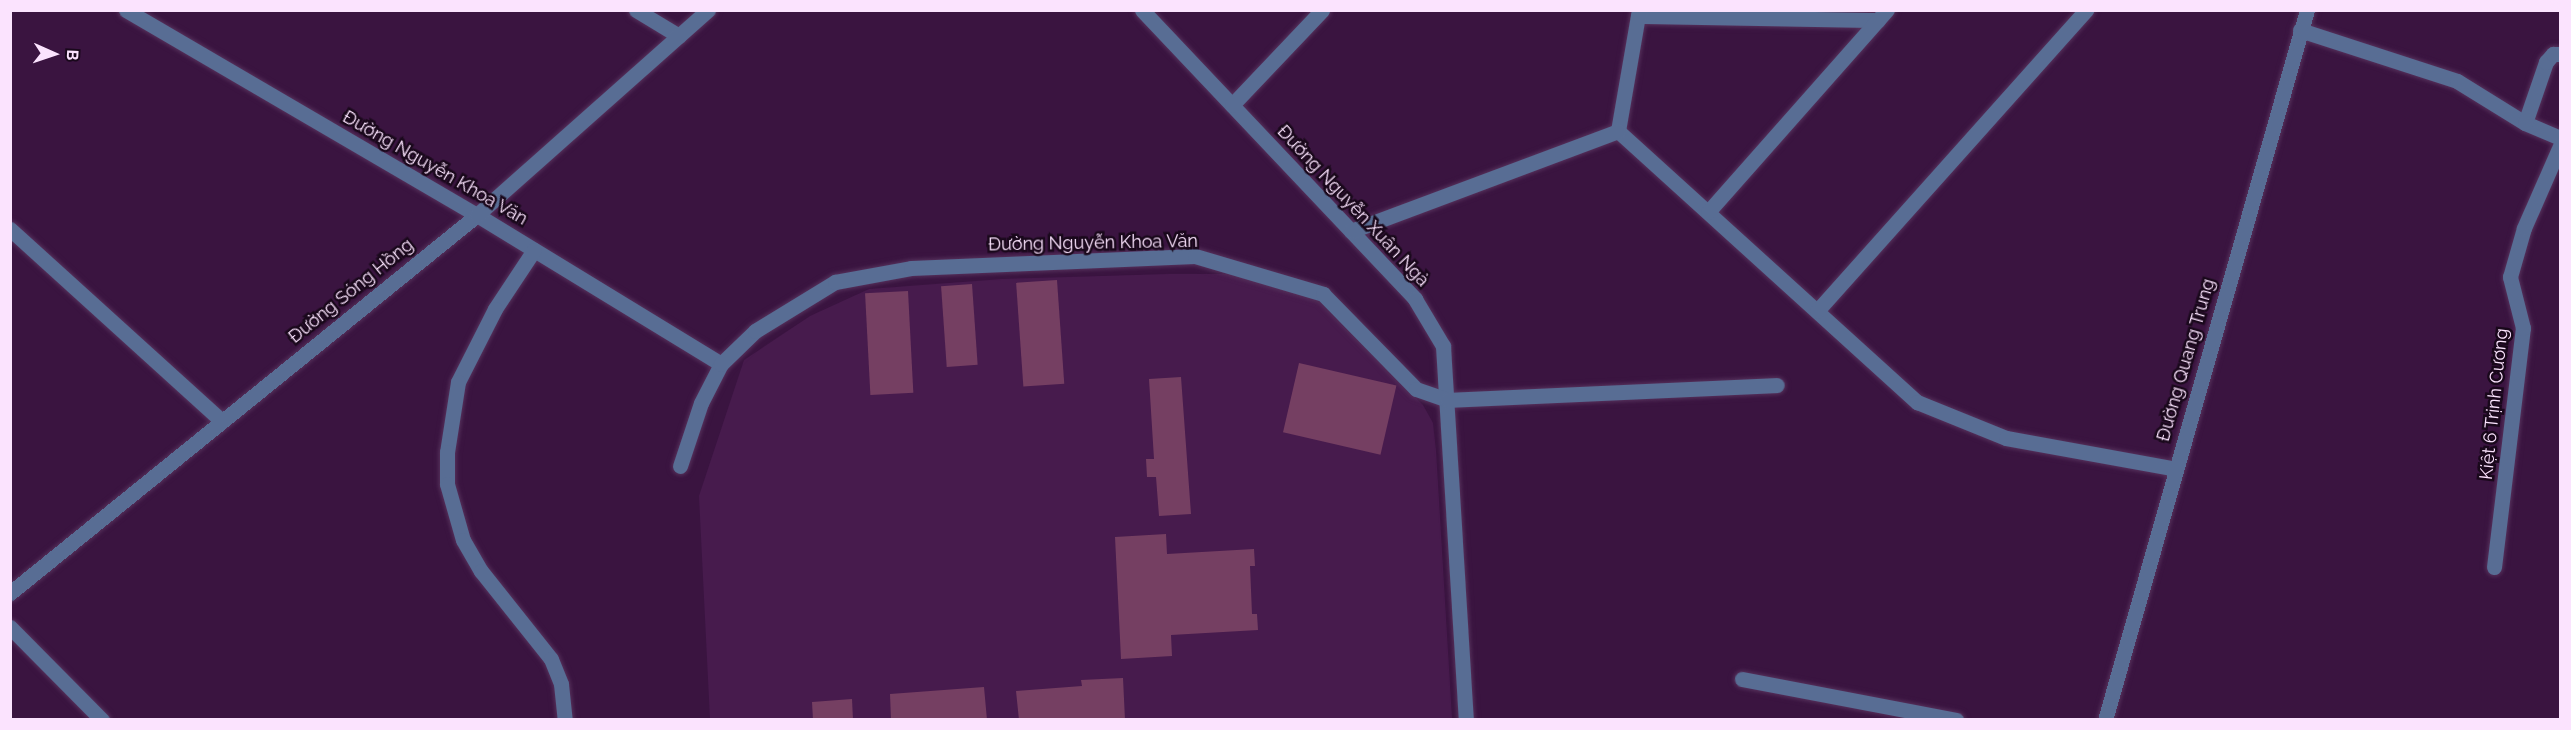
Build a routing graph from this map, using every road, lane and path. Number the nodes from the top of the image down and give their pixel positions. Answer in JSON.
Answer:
{"nodes":[{"id":1,"x":126,"y":10,"type":"edge"},
{"id":2,"x":636,"y":10,"type":"edge"},
{"id":3,"x":708,"y":10,"type":"edge"},
{"id":4,"x":1142,"y":10,"type":"edge"},
{"id":5,"x":1322,"y":10,"type":"edge"},
{"id":6,"x":2086,"y":10,"type":"edge"},
{"id":7,"x":2307,"y":10,"type":"edge"},
{"id":8,"x":1638,"y":13,"type":"edge"},
{"id":9,"x":1882,"y":15,"type":"edge"},
{"id":10,"x":2300,"y":30,"type":"junction"},
{"id":11,"x":679,"y":36,"type":"junction"},
{"id":12,"x":2560,"y":54,"type":"edge"},
{"id":13,"x":1232,"y":105,"type":"junction"},
{"id":14,"x":2525,"y":123,"type":"junction"},
{"id":15,"x":1618,"y":131,"type":"junction"},
{"id":16,"x":2560,"y":138,"type":"edge"},
{"id":17,"x":2560,"y":146,"type":"edge"},
{"id":18,"x":1708,"y":212,"type":"junction"},
{"id":19,"x":477,"y":214,"type":"junction"},
{"id":20,"x":10,"y":230,"type":"edge"},
{"id":21,"x":1351,"y":231,"type":"junction"},
{"id":22,"x":534,"y":250,"type":"junction"},
{"id":23,"x":1816,"y":311,"type":"junction"},
{"id":24,"x":721,"y":364,"type":"junction"},
{"id":25,"x":1777,"y":385,"type":"dead end"},
{"id":26,"x":1448,"y":400,"type":"junction"},
{"id":27,"x":222,"y":421,"type":"junction"},
{"id":28,"x":680,"y":465,"type":"dead end"},
{"id":29,"x":2176,"y":469,"type":"junction"},
{"id":30,"x":2494,"y":567,"type":"dead end"},
{"id":31,"x":10,"y":593,"type":"edge"},
{"id":32,"x":10,"y":627,"type":"edge"},
{"id":33,"x":1742,"y":679,"type":"dead end"},
{"id":34,"x":102,"y":720,"type":"edge"},
{"id":35,"x":565,"y":720,"type":"edge"},
{"id":36,"x":1466,"y":720,"type":"edge"},
{"id":37,"x":1956,"y":720,"type":"edge"},
{"id":38,"x":2105,"y":720,"type":"edge"}],
"edges":[{"from":1,"to":19,"type":"street","name":"Đường Nguyễn Khoa Văn"},
{"from":2,"to":11,"type":"street"},
{"from":3,"to":11,"type":"street","name":"Đường Sóng Hồng"},
{"from":4,"to":13,"type":"street","name":"Đường Nguyễn Xuân Ngà"},
{"from":5,"to":13,"type":"street"},
{"from":6,"to":23,"type":"street"},
{"from":7,"to":10,"type":"street","name":"Đường Quang Trung"},
{"from":8,"to":9,"type":"street"},
{"from":8,"to":15,"type":"street"},
{"from":9,"to":18,"type":"street"},
{"from":10,"to":14,"type":"street"},
{"from":10,"to":29,"type":"street","name":"Đường Quang Trung"},
{"from":11,"to":19,"type":"street","name":"Đường Sóng Hồng"},
{"from":12,"to":14,"type":"street"},
{"from":13,"to":21,"type":"street","name":"Đường Nguyễn Xuân Ngà"},
{"from":14,"to":16,"type":"street"},
{"from":15,"to":18,"type":"street"},
{"from":15,"to":21,"type":"street"},
{"from":17,"to":30,"type":"street","name":"Kiệt 6 Trịnh Cương"},
{"from":18,"to":23,"type":"street"},
{"from":19,"to":22,"type":"street","name":"Đường Nguyễn Khoa Văn"},
{"from":19,"to":27,"type":"street","name":"Đường Sóng Hồng"},
{"from":20,"to":27,"type":"street"},
{"from":21,"to":26,"type":"street","name":"Đường Nguyễn Xuân Ngà"},
{"from":22,"to":24,"type":"street","name":"Đường Nguyễn Khoa Văn"},
{"from":22,"to":35,"type":"street"},
{"from":23,"to":29,"type":"street"},
{"from":24,"to":26,"type":"street","name":"Đường Nguyễn Khoa Văn"},
{"from":24,"to":28,"type":"street","name":"Đường Nguyễn Khoa Văn"},
{"from":25,"to":26,"type":"street"},
{"from":26,"to":36,"type":"street","name":"Đường Nguyễn Xuân Ngà"},
{"from":27,"to":31,"type":"street","name":"Đường Sóng Hồng"},
{"from":29,"to":38,"type":"street","name":"Đường Quang Trung"},
{"from":32,"to":34,"type":"street"},
{"from":33,"to":37,"type":"street"}]}
